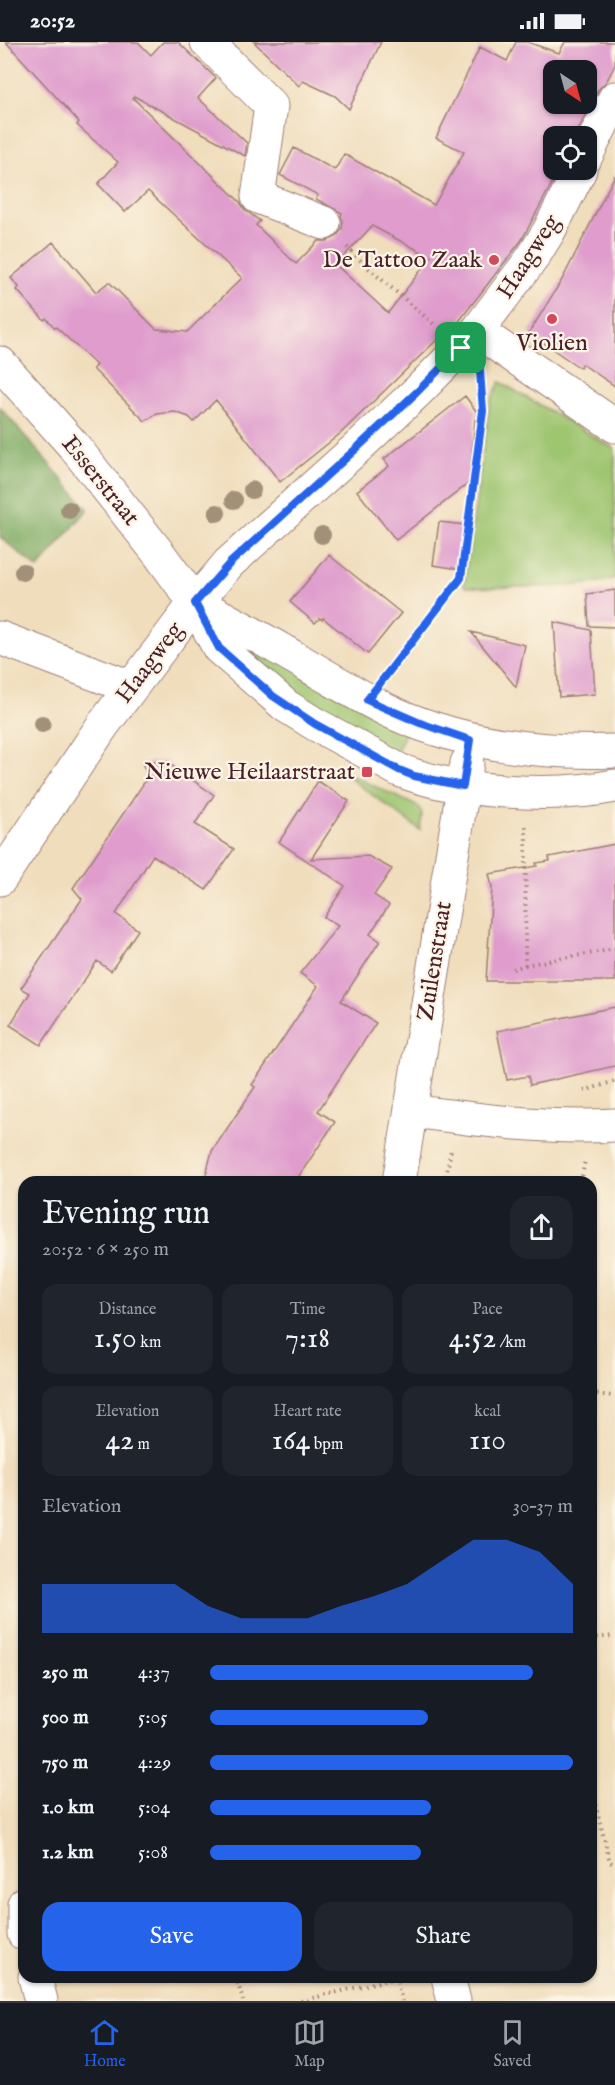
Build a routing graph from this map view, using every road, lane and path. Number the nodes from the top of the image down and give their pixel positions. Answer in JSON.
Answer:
{"nodes":[{"id":1,"x":207,"y":42,"type":"edge"},
{"id":2,"x":615,"y":98,"type":"edge"},
{"id":3,"x":597,"y":134,"type":"edge"},
{"id":4,"x":575,"y":180,"type":"edge"},
{"id":5,"x":324,"y":223,"type":"joint"},
{"id":6,"x":469,"y":339,"type":"junction"},
{"id":7,"x":0,"y":363,"type":"edge"},
{"id":8,"x":615,"y":426,"type":"edge"},
{"id":9,"x":195,"y":603,"type":"junction"},
{"id":10,"x":0,"y":638,"type":"edge"},
{"id":11,"x":130,"y":687,"type":"junction"},
{"id":12,"x":367,"y":700,"type":"junction"},
{"id":13,"x":470,"y":740,"type":"junction"},
{"id":14,"x":615,"y":751,"type":"edge"},
{"id":15,"x":463,"y":786,"type":"junction"},
{"id":16,"x":615,"y":786,"type":"edge"},
{"id":17,"x":526,"y":792,"type":"junction"},
{"id":18,"x":0,"y":879,"type":"edge"},
{"id":19,"x":615,"y":949,"type":"edge"},
{"id":20,"x":525,"y":965,"type":"junction"},
{"id":21,"x":513,"y":969,"type":"dead end"},
{"id":22,"x":411,"y":1111,"type":"junction"},
{"id":23,"x":615,"y":1125,"type":"edge"},
{"id":24,"x":400,"y":1176,"type":"edge"},
{"id":25,"x":597,"y":1394,"type":"edge"},
{"id":26,"x":615,"y":1396,"type":"edge"},
{"id":27,"x":615,"y":1636,"type":"edge"},
{"id":28,"x":597,"y":1638,"type":"edge"},
{"id":29,"x":597,"y":1811,"type":"edge"},
{"id":30,"x":615,"y":1865,"type":"edge"},
{"id":31,"x":36,"y":1983,"type":"edge"},
{"id":32,"x":238,"y":1983,"type":"edge"},
{"id":33,"x":373,"y":1983,"type":"edge"},
{"id":34,"x":398,"y":1983,"type":"edge"},
{"id":35,"x":450,"y":1983,"type":"edge"},
{"id":36,"x":41,"y":2001,"type":"edge"},
{"id":37,"x":243,"y":2001,"type":"edge"},
{"id":38,"x":301,"y":2001,"type":"edge"},
{"id":39,"x":402,"y":2001,"type":"edge"},
{"id":40,"x":454,"y":2001,"type":"edge"}],
"edges":[{"from":1,"to":5,"type":"street"},
{"from":2,"to":3,"type":"street"},
{"from":4,"to":6,"type":"street","name":"Haagweg"},
{"from":5,"to":6,"type":"path"},
{"from":6,"to":8,"type":"street"},
{"from":6,"to":9,"type":"street","name":"Haagweg"},
{"from":6,"to":12,"type":"path"},
{"from":7,"to":9,"type":"street","name":"Esserstraat"},
{"from":9,"to":11,"type":"street","name":"Haagweg"},
{"from":9,"to":12,"type":"street"},
{"from":9,"to":15,"type":"street"},
{"from":10,"to":11,"type":"street"},
{"from":11,"to":18,"type":"street","name":"Haagweg"},
{"from":12,"to":13,"type":"street"},
{"from":13,"to":14,"type":"street"},
{"from":13,"to":15,"type":"street","name":"Zuilenstraat"},
{"from":15,"to":17,"type":"street"},
{"from":15,"to":22,"type":"street","name":"Zuilenstraat"},
{"from":16,"to":17,"type":"street"},
{"from":17,"to":20,"type":"path"},
{"from":19,"to":20,"type":"path"},
{"from":20,"to":21,"type":"path"},
{"from":22,"to":23,"type":"street"},
{"from":22,"to":24,"type":"street","name":"Zuilenstraat"},
{"from":25,"to":26,"type":"path"},
{"from":27,"to":28,"type":"path"},
{"from":29,"to":30,"type":"path"},
{"from":31,"to":36,"type":"street"},
{"from":32,"to":37,"type":"path"},
{"from":33,"to":38,"type":"path"},
{"from":34,"to":39,"type":"path"},
{"from":35,"to":40,"type":"street"}]}
